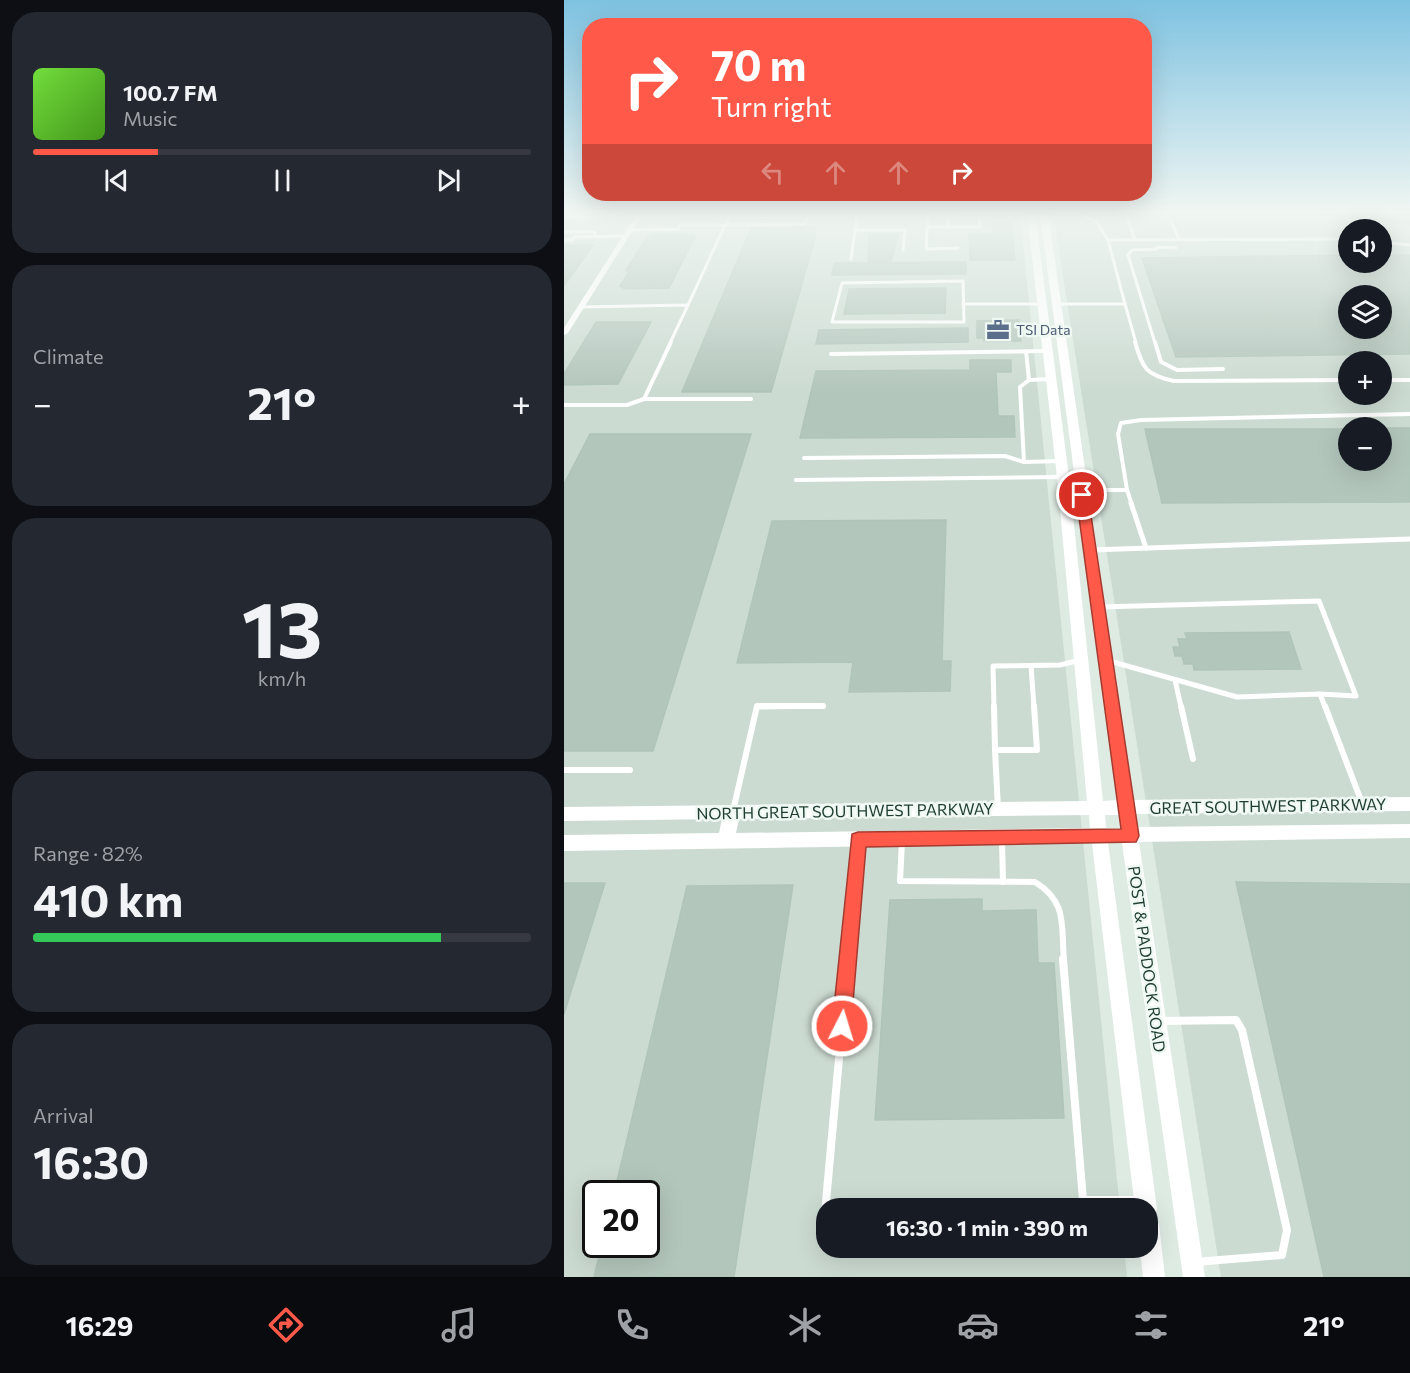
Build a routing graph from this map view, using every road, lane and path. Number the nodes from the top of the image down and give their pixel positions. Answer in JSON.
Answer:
{"nodes":[{"id":1,"x":603,"y":273,"type":"edge"},
{"id":2,"x":703,"y":273,"type":"edge"},
{"id":3,"x":1037,"y":273,"type":"edge"},
{"id":4,"x":1051,"y":273,"type":"edge"},
{"id":5,"x":1117,"y":273,"type":"edge"},
{"id":6,"x":1133,"y":273,"type":"edge"},
{"id":7,"x":963,"y":303,"type":"junction"},
{"id":8,"x":1040,"y":304,"type":"junction"},
{"id":9,"x":1055,"y":304,"type":"junction"},
{"id":10,"x":1125,"y":304,"type":"junction"},
{"id":11,"x":688,"y":305,"type":"junction"},
{"id":12,"x":581,"y":306,"type":"junction"},
{"id":13,"x":564,"y":333,"type":"edge"},
{"id":14,"x":1026,"y":351,"type":"junction"},
{"id":15,"x":1046,"y":351,"type":"junction"},
{"id":16,"x":831,"y":354,"type":"dead end"},
{"id":17,"x":1223,"y":369,"type":"dead end"},
{"id":18,"x":1200,"y":370,"type":"junction"},
{"id":19,"x":1050,"y":379,"type":"junction"},
{"id":20,"x":1029,"y":380,"type":"junction"},
{"id":21,"x":1338,"y":380,"type":"edge"},
{"id":22,"x":1392,"y":380,"type":"edge"},
{"id":23,"x":1410,"y":380,"type":"edge"},
{"id":24,"x":1204,"y":381,"type":"junction"},
{"id":25,"x":644,"y":399,"type":"junction"},
{"id":26,"x":751,"y":399,"type":"dead end"},
{"id":27,"x":564,"y":405,"type":"edge"},
{"id":28,"x":1410,"y":414,"type":"edge"},
{"id":29,"x":804,"y":458,"type":"dead end"},
{"id":30,"x":1061,"y":461,"type":"junction"},
{"id":31,"x":1024,"y":462,"type":"junction"},
{"id":32,"x":1063,"y":477,"type":"junction"},
{"id":33,"x":1080,"y":477,"type":"junction"},
{"id":34,"x":796,"y":480,"type":"dead end"},
{"id":35,"x":1127,"y":490,"type":"junction"},
{"id":36,"x":1410,"y":539,"type":"edge"},
{"id":37,"x":1146,"y":548,"type":"junction"},
{"id":38,"x":1090,"y":550,"type":"junction"},
{"id":39,"x":1098,"y":607,"type":"junction"},
{"id":40,"x":1106,"y":659,"type":"junction"},
{"id":41,"x":1082,"y":660,"type":"junction"},
{"id":42,"x":1031,"y":666,"type":"junction"},
{"id":43,"x":1175,"y":680,"type":"junction"},
{"id":44,"x":1320,"y":694,"type":"junction"},
{"id":45,"x":823,"y":706,"type":"dead end"},
{"id":46,"x":994,"y":750,"type":"junction"},
{"id":47,"x":1193,"y":759,"type":"dead end"},
{"id":48,"x":564,"y":770,"type":"edge"},
{"id":49,"x":630,"y":770,"type":"dead end"},
{"id":50,"x":1410,"y":804,"type":"edge"},
{"id":51,"x":1363,"y":805,"type":"junction"},
{"id":52,"x":1097,"y":808,"type":"junction"},
{"id":53,"x":1126,"y":808,"type":"junction"},
{"id":54,"x":998,"y":809,"type":"junction"},
{"id":55,"x":732,"y":812,"type":"junction"},
{"id":56,"x":564,"y":814,"type":"edge"},
{"id":57,"x":1410,"y":831,"type":"edge"},
{"id":58,"x":1131,"y":836,"type":"junction"},
{"id":59,"x":1100,"y":837,"type":"junction"},
{"id":60,"x":1002,"y":838,"type":"junction"},
{"id":61,"x":902,"y":839,"type":"junction"},
{"id":62,"x":858,"y":840,"type":"junction"},
{"id":63,"x":726,"y":841,"type":"junction"},
{"id":64,"x":564,"y":843,"type":"edge"},
{"id":65,"x":1003,"y":882,"type":"junction"},
{"id":66,"x":1156,"y":1021,"type":"junction"},
{"id":67,"x":826,"y":1198,"type":"edge"},
{"id":68,"x":1083,"y":1198,"type":"edge"},
{"id":69,"x":1144,"y":1198,"type":"edge"},
{"id":70,"x":1152,"y":1258,"type":"edge"},
{"id":71,"x":1193,"y":1269,"type":"edge"},
{"id":72,"x":1154,"y":1277,"type":"edge"}],
"edges":[{"from":1,"to":12,"type":"street"},
{"from":2,"to":11,"type":"lane"},
{"from":3,"to":8,"type":"street","name":"POST & PADDOCK ROAD"},
{"from":4,"to":9,"type":"street","name":"POST & PADDOCK ROAD"},
{"from":5,"to":10,"type":"lane"},
{"from":6,"to":18,"type":"lane"},
{"from":7,"to":7,"type":"lane"},
{"from":7,"to":8,"type":"lane"},
{"from":8,"to":9,"type":"street"},
{"from":8,"to":15,"type":"street","name":"POST & PADDOCK ROAD"},
{"from":9,"to":10,"type":"lane"},
{"from":9,"to":33,"type":"street","name":"POST & PADDOCK ROAD"},
{"from":10,"to":24,"type":"lane"},
{"from":11,"to":12,"type":"lane"},
{"from":11,"to":25,"type":"lane"},
{"from":12,"to":13,"type":"street"},
{"from":14,"to":15,"type":"lane"},
{"from":14,"to":16,"type":"lane"},
{"from":14,"to":20,"type":"lane"},
{"from":15,"to":19,"type":"street","name":"POST & PADDOCK ROAD"},
{"from":17,"to":18,"type":"lane"},
{"from":18,"to":24,"type":"lane"},
{"from":19,"to":20,"type":"lane"},
{"from":19,"to":30,"type":"street","name":"POST & PADDOCK ROAD"},
{"from":20,"to":31,"type":"lane"},
{"from":21,"to":24,"type":"lane"},
{"from":22,"to":23,"type":"lane"},
{"from":25,"to":26,"type":"lane"},
{"from":25,"to":27,"type":"lane"},
{"from":28,"to":35,"type":"lane"},
{"from":29,"to":31,"type":"lane"},
{"from":30,"to":31,"type":"lane"},
{"from":30,"to":32,"type":"street","name":"POST & PADDOCK ROAD"},
{"from":32,"to":33,"type":"street"},
{"from":32,"to":34,"type":"lane"},
{"from":32,"to":41,"type":"street","name":"POST & PADDOCK ROAD"},
{"from":33,"to":35,"type":"lane"},
{"from":33,"to":38,"type":"street","name":"POST & PADDOCK ROAD"},
{"from":35,"to":37,"type":"lane"},
{"from":36,"to":37,"type":"lane"},
{"from":37,"to":38,"type":"lane"},
{"from":38,"to":39,"type":"street","name":"POST & PADDOCK ROAD"},
{"from":39,"to":40,"type":"street","name":"POST & PADDOCK ROAD"},
{"from":39,"to":44,"type":"lane"},
{"from":40,"to":41,"type":"street"},
{"from":40,"to":43,"type":"lane"},
{"from":40,"to":53,"type":"street","name":"POST & PADDOCK ROAD"},
{"from":41,"to":42,"type":"lane"},
{"from":41,"to":52,"type":"street","name":"POST & PADDOCK ROAD"},
{"from":42,"to":46,"type":"lane"},
{"from":42,"to":46,"type":"lane"},
{"from":43,"to":44,"type":"lane"},
{"from":43,"to":47,"type":"lane"},
{"from":44,"to":51,"type":"lane"},
{"from":45,"to":55,"type":"lane"},
{"from":46,"to":54,"type":"lane"},
{"from":48,"to":49,"type":"lane"},
{"from":50,"to":51,"type":"street","name":"GREAT SOUTHWEST PARKWAY"},
{"from":51,"to":53,"type":"street","name":"GREAT SOUTHWEST PARKWAY"},
{"from":52,"to":53,"type":"street","name":"NORTH GREAT SOUTHWEST PARKWAY"},
{"from":52,"to":54,"type":"street","name":"NORTH GREAT SOUTHWEST PARKWAY"},
{"from":52,"to":59,"type":"street","name":"POST & PADDOCK ROAD"},
{"from":53,"to":58,"type":"street","name":"POST & PADDOCK ROAD"},
{"from":54,"to":55,"type":"street","name":"NORTH GREAT SOUTHWEST PARKWAY"},
{"from":55,"to":56,"type":"street","name":"NORTH GREAT SOUTHWEST PARKWAY"},
{"from":55,"to":63,"type":"street"},
{"from":57,"to":58,"type":"street","name":"NORTH GREAT SOUTHWEST PARKWAY"},
{"from":58,"to":59,"type":"street","name":"NORTH GREAT SOUTHWEST PARKWAY"},
{"from":58,"to":66,"type":"street","name":"POST & PADDOCK ROAD"},
{"from":59,"to":60,"type":"street","name":"NORTH GREAT SOUTHWEST PARKWAY"},
{"from":59,"to":69,"type":"street","name":"POST & PADDOCK ROAD"},
{"from":60,"to":61,"type":"street","name":"NORTH GREAT SOUTHWEST PARKWAY"},
{"from":60,"to":65,"type":"lane"},
{"from":61,"to":62,"type":"street","name":"NORTH GREAT SOUTHWEST PARKWAY"},
{"from":61,"to":65,"type":"lane"},
{"from":62,"to":63,"type":"street","name":"NORTH GREAT SOUTHWEST PARKWAY"},
{"from":62,"to":67,"type":"lane"},
{"from":63,"to":64,"type":"street","name":"NORTH GREAT SOUTHWEST PARKWAY"},
{"from":65,"to":68,"type":"lane"},
{"from":66,"to":71,"type":"street","name":"POST & PADDOCK ROAD"},
{"from":66,"to":71,"type":"lane"},
{"from":70,"to":72,"type":"street"}]}
